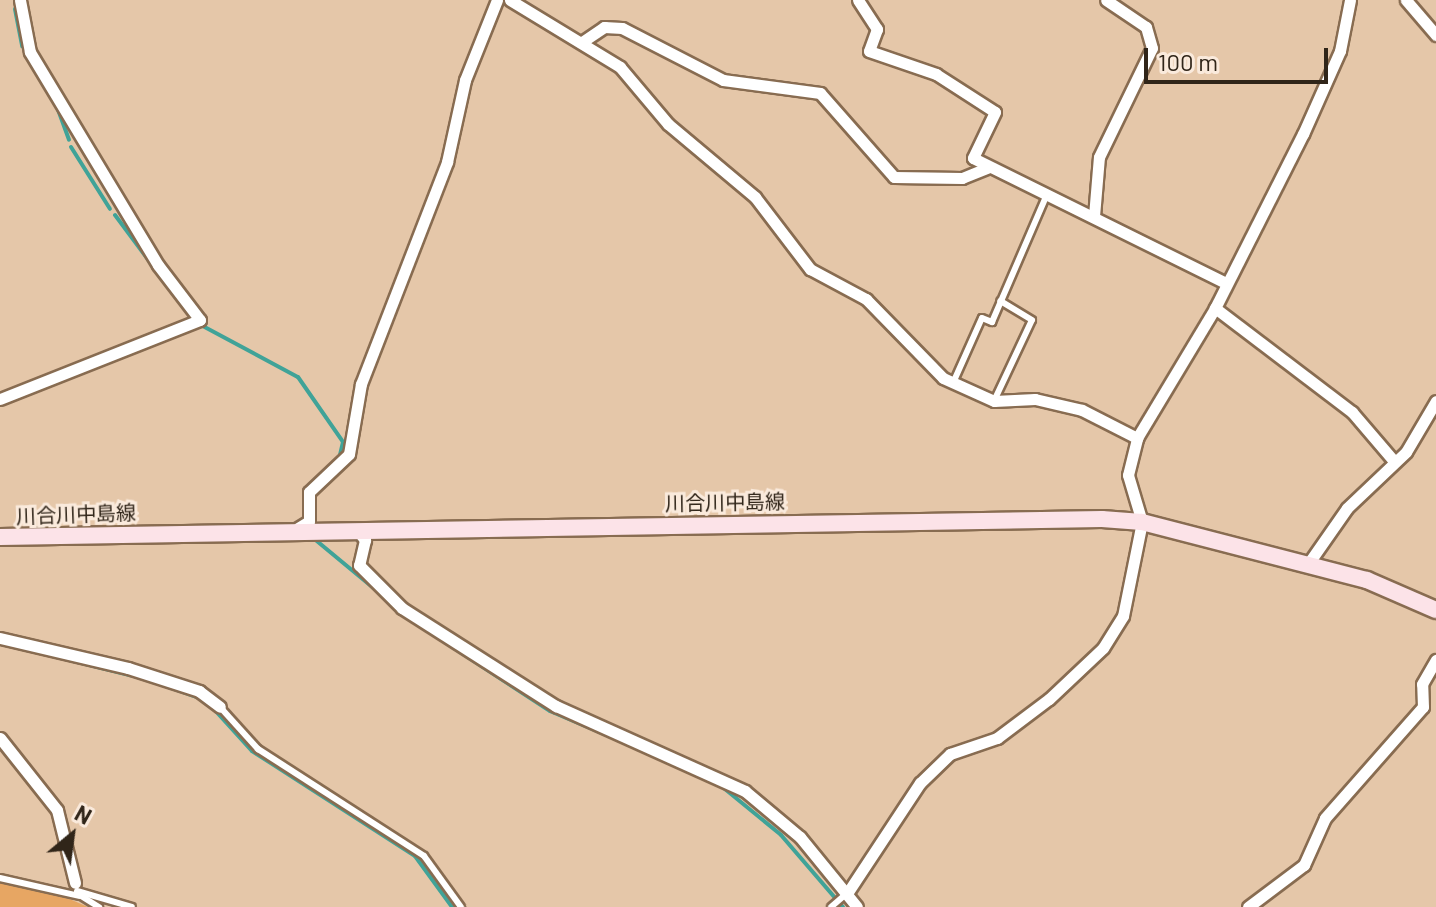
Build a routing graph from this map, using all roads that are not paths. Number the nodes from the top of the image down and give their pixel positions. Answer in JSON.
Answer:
{"nodes":[{"id":1,"x":20,"y":0,"type":"edge"},
{"id":2,"x":497,"y":0,"type":"edge"},
{"id":3,"x":510,"y":0,"type":"edge"},
{"id":4,"x":858,"y":0,"type":"edge"},
{"id":5,"x":1106,"y":0,"type":"edge"},
{"id":6,"x":1350,"y":0,"type":"edge"},
{"id":7,"x":1406,"y":0,"type":"edge"},
{"id":8,"x":1436,"y":35,"type":"edge"},
{"id":9,"x":582,"y":42,"type":"junction"},
{"id":10,"x":989,"y":167,"type":"junction"},
{"id":11,"x":1047,"y":194,"type":"junction"},
{"id":12,"x":1094,"y":216,"type":"junction"},
{"id":13,"x":1226,"y":283,"type":"junction"},
{"id":14,"x":1000,"y":301,"type":"junction"},
{"id":15,"x":1215,"y":308,"type":"junction"},
{"id":16,"x":953,"y":383,"type":"junction"},
{"id":17,"x":0,"y":399,"type":"edge"},
{"id":18,"x":994,"y":401,"type":"junction"},
{"id":19,"x":1436,"y":401,"type":"edge"},
{"id":20,"x":1137,"y":438,"type":"junction"},
{"id":21,"x":1393,"y":460,"type":"junction"},
{"id":22,"x":1142,"y":522,"type":"junction"},
{"id":23,"x":354,"y":526,"type":"junction"},
{"id":24,"x":298,"y":528,"type":"junction"},
{"id":25,"x":0,"y":537,"type":"edge"},
{"id":26,"x":1308,"y":564,"type":"junction"},
{"id":27,"x":1436,"y":610,"type":"edge"},
{"id":28,"x":0,"y":638,"type":"edge"},
{"id":29,"x":1436,"y":660,"type":"edge"},
{"id":30,"x":220,"y":707,"type":"joint"},
{"id":31,"x":0,"y":738,"type":"edge"},
{"id":32,"x":0,"y":878,"type":"edge"},
{"id":33,"x":77,"y":890,"type":"junction"},
{"id":34,"x":845,"y":895,"type":"junction"},
{"id":35,"x":833,"y":906,"type":"edge"},
{"id":36,"x":99,"y":907,"type":"edge"},
{"id":37,"x":132,"y":907,"type":"edge"},
{"id":38,"x":461,"y":907,"type":"edge"},
{"id":39,"x":857,"y":907,"type":"edge"},
{"id":40,"x":1248,"y":907,"type":"edge"}],
"edges":[{"from":1,"to":17,"type":"street"},
{"from":2,"to":24,"type":"street"},
{"from":3,"to":9,"type":"street"},
{"from":4,"to":10,"type":"street"},
{"from":5,"to":12,"type":"street"},
{"from":6,"to":13,"type":"street"},
{"from":7,"to":8,"type":"street"},
{"from":9,"to":10,"type":"street"},
{"from":9,"to":16,"type":"street"},
{"from":10,"to":11,"type":"street"},
{"from":11,"to":12,"type":"street"},
{"from":11,"to":14,"type":"lane"},
{"from":12,"to":13,"type":"street"},
{"from":13,"to":15,"type":"street"},
{"from":14,"to":16,"type":"lane"},
{"from":14,"to":18,"type":"lane"},
{"from":15,"to":20,"type":"street"},
{"from":15,"to":21,"type":"street"},
{"from":16,"to":18,"type":"street"},
{"from":18,"to":20,"type":"street"},
{"from":19,"to":21,"type":"street"},
{"from":20,"to":22,"type":"street"},
{"from":21,"to":26,"type":"street"},
{"from":22,"to":23,"type":"main road","name":"川合川中島線"},
{"from":22,"to":26,"type":"main road","name":"川合川中島線"},
{"from":22,"to":34,"type":"street"},
{"from":23,"to":24,"type":"main road","name":"川合川中島線"},
{"from":23,"to":34,"type":"street"},
{"from":24,"to":25,"type":"main road","name":"川合川中島線"},
{"from":26,"to":27,"type":"main road","name":"川合川中島線"},
{"from":28,"to":30,"type":"street"},
{"from":29,"to":40,"type":"street"},
{"from":30,"to":38,"type":"lane"},
{"from":31,"to":33,"type":"street"},
{"from":32,"to":33,"type":"lane"},
{"from":33,"to":36,"type":"lane"},
{"from":33,"to":37,"type":"lane"},
{"from":34,"to":35,"type":"lane"},
{"from":34,"to":39,"type":"street"}]}
